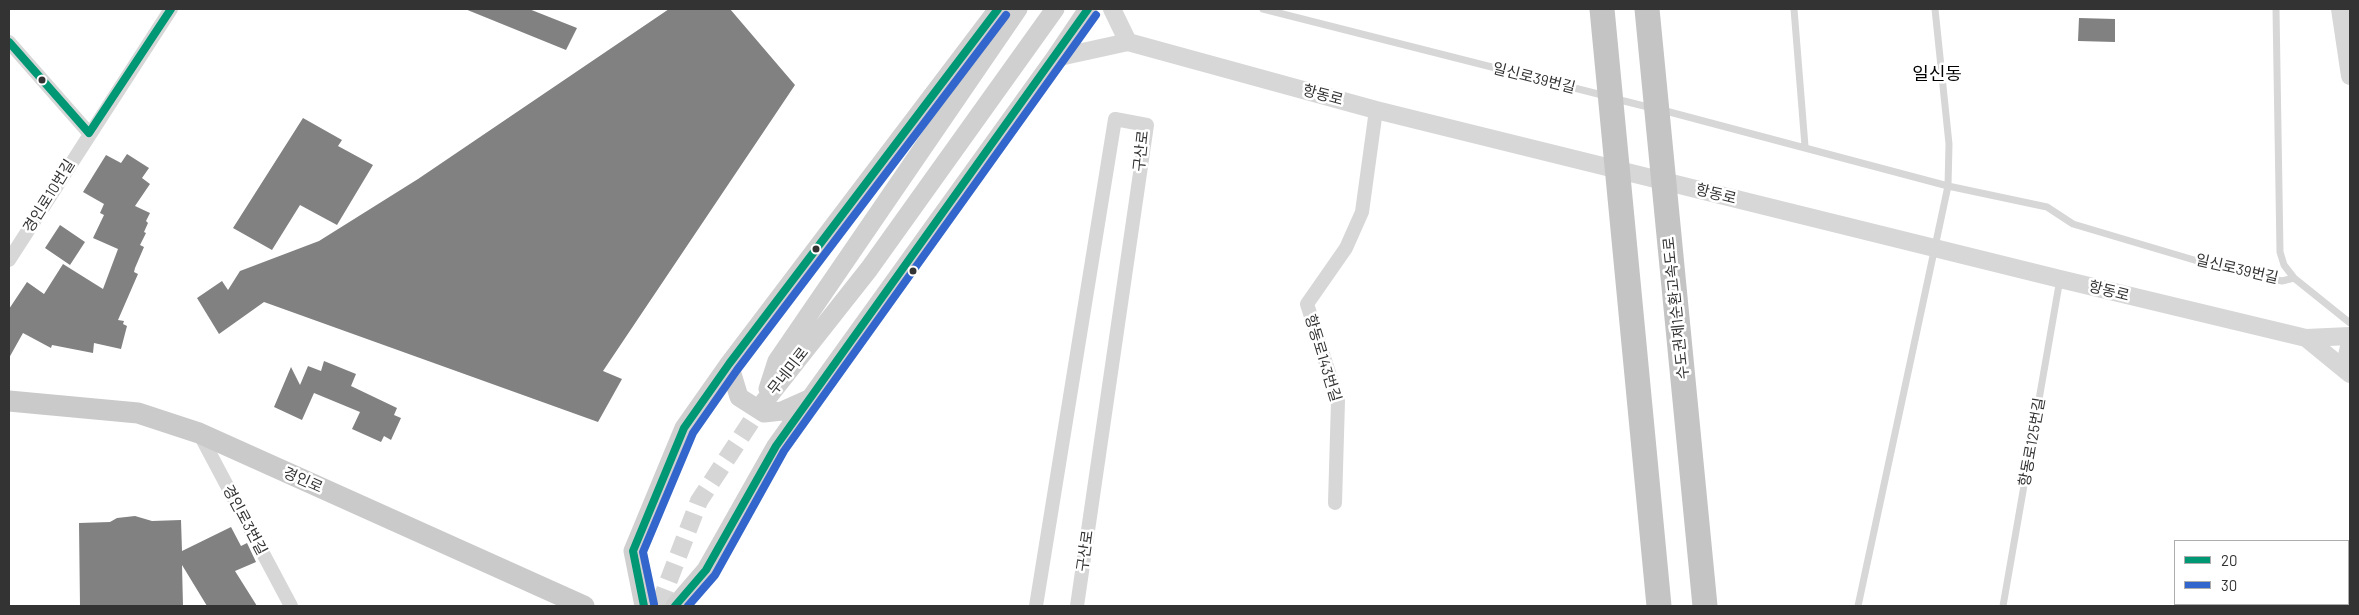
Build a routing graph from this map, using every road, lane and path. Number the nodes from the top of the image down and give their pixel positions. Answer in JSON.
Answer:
{"nodes":[{"id":1,"x":171,"y":9,"type":"edge"},
{"id":2,"x":998,"y":9,"type":"edge"},
{"id":3,"x":1018,"y":9,"type":"edge"},
{"id":4,"x":1055,"y":9,"type":"edge"},
{"id":5,"x":1088,"y":9,"type":"edge"},
{"id":6,"x":1112,"y":9,"type":"edge"},
{"id":7,"x":1263,"y":9,"type":"edge"},
{"id":8,"x":1602,"y":9,"type":"edge"},
{"id":9,"x":1647,"y":9,"type":"edge"},
{"id":10,"x":1794,"y":9,"type":"edge"},
{"id":11,"x":1936,"y":9,"type":"edge"},
{"id":12,"x":2276,"y":9,"type":"edge"},
{"id":13,"x":2340,"y":9,"type":"edge"},
{"id":14,"x":9,"y":42,"type":"edge"},
{"id":15,"x":1128,"y":42,"type":"junction"},
{"id":16,"x":1055,"y":58,"type":"junction"},
{"id":17,"x":2350,"y":76,"type":"edge"},
{"id":18,"x":1376,"y":110,"type":"junction"},
{"id":19,"x":89,"y":133,"type":"junction"},
{"id":20,"x":1805,"y":146,"type":"junction"},
{"id":21,"x":1948,"y":186,"type":"junction"},
{"id":22,"x":1936,"y":248,"type":"junction"},
{"id":23,"x":9,"y":260,"type":"edge"},
{"id":24,"x":2294,"y":278,"type":"junction"},
{"id":25,"x":2060,"y":279,"type":"junction"},
{"id":26,"x":2350,"y":323,"type":"edge"},
{"id":27,"x":2350,"y":336,"type":"edge"},
{"id":28,"x":2306,"y":338,"type":"junction"},
{"id":29,"x":2350,"y":342,"type":"edge"},
{"id":30,"x":729,"y":364,"type":"junction"},
{"id":31,"x":2350,"y":372,"type":"edge"},
{"id":32,"x":810,"y":399,"type":"junction"},
{"id":33,"x":9,"y":401,"type":"edge"},
{"id":34,"x":199,"y":433,"type":"junction"},
{"id":35,"x":1335,"y":503,"type":"dead end"},
{"id":36,"x":291,"y":606,"type":"edge"},
{"id":37,"x":584,"y":606,"type":"edge"},
{"id":38,"x":644,"y":606,"type":"edge"},
{"id":39,"x":675,"y":606,"type":"edge"},
{"id":40,"x":1036,"y":606,"type":"edge"},
{"id":41,"x":1077,"y":606,"type":"edge"},
{"id":42,"x":1659,"y":606,"type":"edge"},
{"id":43,"x":1705,"y":606,"type":"edge"},
{"id":44,"x":1858,"y":606,"type":"edge"},
{"id":45,"x":2004,"y":606,"type":"edge"}],
"edges":[{"from":1,"to":19,"type":"street","name":"경인로10번길"},
{"from":2,"to":30,"type":"main road"},
{"from":3,"to":4,"type":"main road","name":"무네미로"},
{"from":5,"to":16,"type":"main road"},
{"from":6,"to":15,"type":"street"},
{"from":7,"to":20,"type":"lane","name":"일신로39번길"},
{"from":8,"to":42,"type":"highway","bridge":true},
{"from":9,"to":43,"type":"highway","name":"수도권제1순환고속도로","bridge":true},
{"from":10,"to":20,"type":"lane"},
{"from":11,"to":21,"type":"lane"},
{"from":12,"to":24,"type":"lane","name":"일신로39번길"},
{"from":13,"to":17,"type":"street"},
{"from":14,"to":19,"type":"street"},
{"from":15,"to":16,"type":"street","name":"항동로"},
{"from":15,"to":18,"type":"street","name":"항동로"},
{"from":16,"to":32,"type":"main road"},
{"from":18,"to":22,"type":"street","name":"항동로"},
{"from":18,"to":35,"type":"street","name":"항동로143번길"},
{"from":19,"to":23,"type":"street","name":"경인로10번길"},
{"from":20,"to":21,"type":"lane","name":"일신로39번길"},
{"from":21,"to":22,"type":"lane"},
{"from":21,"to":24,"type":"lane","name":"일신로39번길"},
{"from":22,"to":25,"type":"street","name":"항동로"},
{"from":22,"to":44,"type":"lane"},
{"from":24,"to":26,"type":"lane"},
{"from":25,"to":28,"type":"street","name":"항동로"},
{"from":25,"to":45,"type":"lane","name":"항동로125번길"},
{"from":27,"to":28,"type":"street","name":"항동로"},
{"from":28,"to":31,"type":"street","name":"항동로"},
{"from":29,"to":31,"type":"street"},
{"from":30,"to":32,"type":"main road"},
{"from":30,"to":38,"type":"main road"},
{"from":32,"to":39,"type":"main road"},
{"from":33,"to":34,"type":"main road","name":"경인로"},
{"from":34,"to":36,"type":"street","name":"경인로3번길"},
{"from":34,"to":37,"type":"main road","name":"경인로"},
{"from":40,"to":41,"type":"street","name":"구산로"}]}
